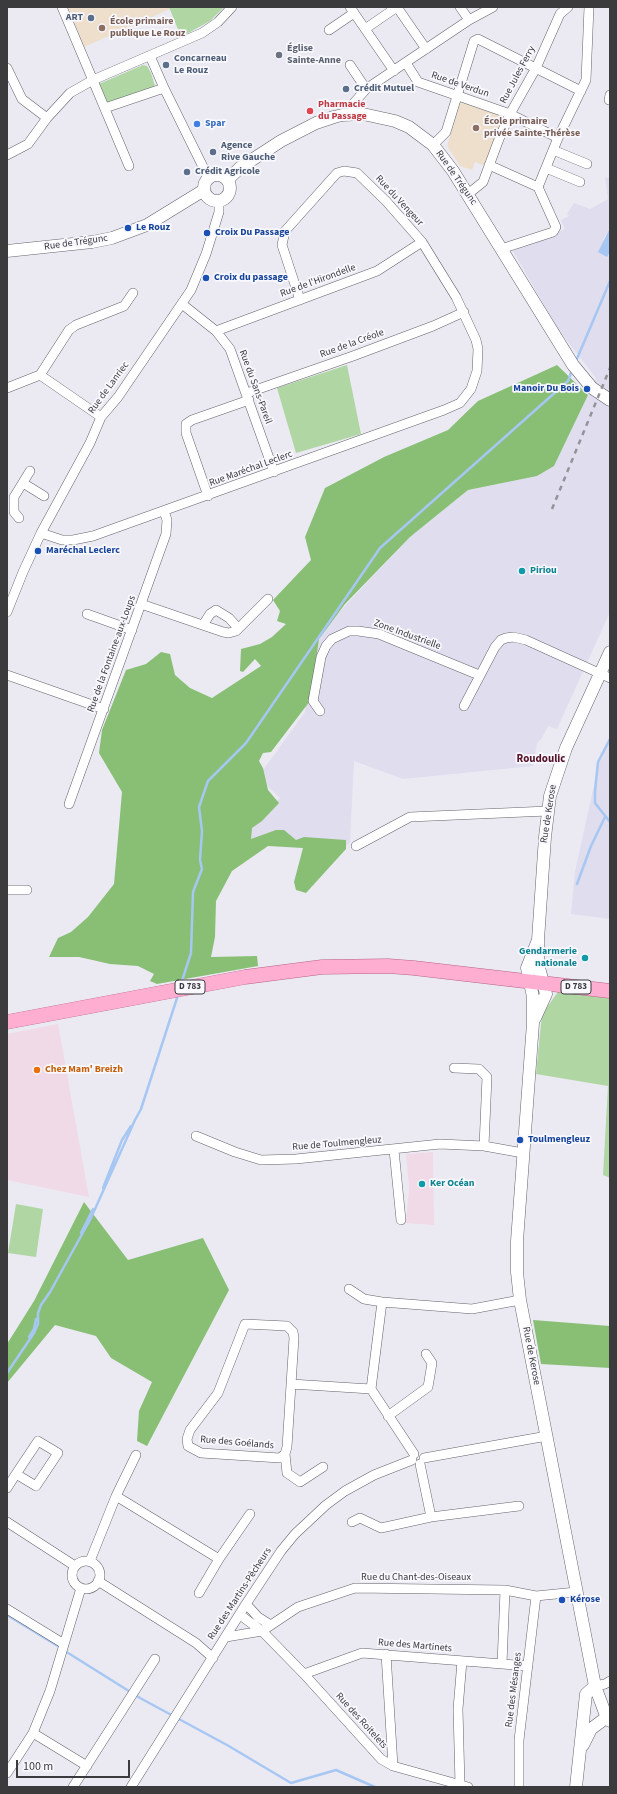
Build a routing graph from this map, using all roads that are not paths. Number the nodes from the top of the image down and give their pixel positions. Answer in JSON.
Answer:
{"nodes":[{"id":1,"x":62,"y":7,"type":"edge"},
{"id":2,"x":232,"y":7,"type":"edge"},
{"id":3,"x":397,"y":7,"type":"edge"},
{"id":4,"x":460,"y":7,"type":"edge"},
{"id":5,"x":493,"y":7,"type":"edge"},
{"id":6,"x":568,"y":7,"type":"edge"},
{"id":7,"x":589,"y":7,"type":"edge"},
{"id":8,"x":352,"y":10,"type":"edge"},
{"id":9,"x":469,"y":20,"type":"junction"},
{"id":10,"x":365,"y":29,"type":"junction"},
{"id":11,"x":329,"y":30,"type":"dead end"},
{"id":12,"x":426,"y":49,"type":"junction"},
{"id":13,"x":150,"y":56,"type":"junction"},
{"id":14,"x":406,"y":63,"type":"junction"},
{"id":15,"x":350,"y":65,"type":"dead end"},
{"id":16,"x":7,"y":68,"type":"edge"},
{"id":17,"x":536,"y":68,"type":"junction"},
{"id":18,"x":394,"y":71,"type":"junction"},
{"id":19,"x":93,"y":80,"type":"junction"},
{"id":20,"x":10,"y":83,"type":"edge"},
{"id":21,"x":164,"y":88,"type":"junction"},
{"id":22,"x":366,"y":89,"type":"junction"},
{"id":23,"x":581,"y":91,"type":"junction"},
{"id":24,"x":458,"y":95,"type":"junction"},
{"id":25,"x":610,"y":95,"type":"edge"},
{"id":26,"x":610,"y":100,"type":"edge"},
{"id":27,"x":105,"y":108,"type":"junction"},
{"id":28,"x":351,"y":114,"type":"junction"},
{"id":29,"x":510,"y":114,"type":"junction"},
{"id":30,"x":47,"y":118,"type":"junction"},
{"id":31,"x":558,"y":138,"type":"junction"},
{"id":32,"x":433,"y":145,"type":"junction"},
{"id":33,"x":553,"y":150,"type":"junction"},
{"id":34,"x":7,"y":155,"type":"edge"},
{"id":35,"x":587,"y":164,"type":"dead end"},
{"id":36,"x":489,"y":165,"type":"junction"},
{"id":37,"x":129,"y":166,"type":"dead end"},
{"id":38,"x":546,"y":168,"type":"junction"},
{"id":39,"x":209,"y":179,"type":"junction"},
{"id":40,"x":227,"y":180,"type":"junction"},
{"id":41,"x":580,"y":182,"type":"dead end"},
{"id":42,"x":538,"y":187,"type":"junction"},
{"id":43,"x":204,"y":190,"type":"junction"},
{"id":44,"x":468,"y":194,"type":"junction"},
{"id":45,"x":219,"y":201,"type":"junction"},
{"id":46,"x":422,"y":242,"type":"junction"},
{"id":47,"x":501,"y":249,"type":"junction"},
{"id":48,"x":7,"y":251,"type":"edge"},
{"id":49,"x":133,"y":293,"type":"dead end"},
{"id":50,"x":300,"y":300,"type":"junction"},
{"id":51,"x":182,"y":304,"type":"junction"},
{"id":52,"x":464,"y":312,"type":"junction"},
{"id":53,"x":216,"y":330,"type":"junction"},
{"id":54,"x":40,"y":375,"type":"junction"},
{"id":55,"x":7,"y":388,"type":"edge"},
{"id":56,"x":248,"y":397,"type":"junction"},
{"id":57,"x":464,"y":399,"type":"joint"},
{"id":58,"x":610,"y":400,"type":"edge"},
{"id":59,"x":101,"y":417,"type":"junction"},
{"id":60,"x":30,"y":471,"type":"dead end"},
{"id":61,"x":274,"y":472,"type":"junction"},
{"id":62,"x":23,"y":483,"type":"junction"},
{"id":63,"x":11,"y":495,"type":"edge"},
{"id":64,"x":44,"y":496,"type":"dead end"},
{"id":65,"x":208,"y":496,"type":"junction"},
{"id":66,"x":164,"y":511,"type":"junction"},
{"id":67,"x":16,"y":515,"type":"dead end"},
{"id":68,"x":41,"y":533,"type":"junction"},
{"id":69,"x":268,"y":599,"type":"dead end"},
{"id":70,"x":142,"y":604,"type":"junction"},
{"id":71,"x":7,"y":612,"type":"edge"},
{"id":72,"x":87,"y":614,"type":"dead end"},
{"id":73,"x":203,"y":626,"type":"junction"},
{"id":74,"x":238,"y":628,"type":"junction"},
{"id":75,"x":132,"y":630,"type":"junction"},
{"id":76,"x":610,"y":652,"type":"edge"},
{"id":77,"x":7,"y":675,"type":"edge"},
{"id":78,"x":479,"y":675,"type":"junction"},
{"id":79,"x":605,"y":675,"type":"edge"},
{"id":80,"x":464,"y":706,"type":"dead end"},
{"id":81,"x":104,"y":709,"type":"junction"},
{"id":82,"x":320,"y":711,"type":"dead end"},
{"id":83,"x":69,"y":804,"type":"dead end"},
{"id":84,"x":548,"y":811,"type":"junction"},
{"id":85,"x":356,"y":846,"type":"dead end"},
{"id":86,"x":7,"y":890,"type":"edge"},
{"id":87,"x":27,"y":890,"type":"dead end"},
{"id":88,"x":536,"y":982,"type":"junction"},
{"id":89,"x":610,"y":991,"type":"edge"},
{"id":90,"x":7,"y":1022,"type":"edge"},
{"id":91,"x":454,"y":1068,"type":"dead end"},
{"id":92,"x":196,"y":1136,"type":"dead end"},
{"id":93,"x":484,"y":1146,"type":"junction"},
{"id":94,"x":394,"y":1150,"type":"junction"},
{"id":95,"x":523,"y":1153,"type":"junction"},
{"id":96,"x":401,"y":1220,"type":"dead end"},
{"id":97,"x":349,"y":1289,"type":"dead end"},
{"id":98,"x":520,"y":1300,"type":"junction"},
{"id":99,"x":382,"y":1302,"type":"junction"},
{"id":100,"x":426,"y":1354,"type":"dead end"},
{"id":101,"x":291,"y":1384,"type":"junction"},
{"id":102,"x":371,"y":1389,"type":"junction"},
{"id":103,"x":388,"y":1416,"type":"junction"},
{"id":104,"x":547,"y":1436,"type":"junction"},
{"id":105,"x":285,"y":1454,"type":"junction"},
{"id":106,"x":136,"y":1455,"type":"dead end"},
{"id":107,"x":418,"y":1459,"type":"junction"},
{"id":108,"x":323,"y":1467,"type":"dead end"},
{"id":109,"x":16,"y":1474,"type":"junction"},
{"id":110,"x":7,"y":1488,"type":"edge"},
{"id":111,"x":116,"y":1496,"type":"junction"},
{"id":112,"x":519,"y":1506,"type":"dead end"},
{"id":113,"x":250,"y":1514,"type":"dead end"},
{"id":114,"x":432,"y":1517,"type":"junction"},
{"id":115,"x":7,"y":1522,"type":"edge"},
{"id":116,"x":352,"y":1522,"type":"dead end"},
{"id":117,"x":219,"y":1559,"type":"junction"},
{"id":118,"x":90,"y":1561,"type":"junction"},
{"id":119,"x":75,"y":1566,"type":"junction"},
{"id":120,"x":98,"y":1581,"type":"junction"},
{"id":121,"x":81,"y":1588,"type":"junction"},
{"id":122,"x":505,"y":1590,"type":"junction"},
{"id":123,"x":576,"y":1592,"type":"junction"},
{"id":124,"x":199,"y":1593,"type":"dead end"},
{"id":125,"x":536,"y":1596,"type":"junction"},
{"id":126,"x":246,"y":1604,"type":"junction"},
{"id":127,"x":7,"y":1609,"type":"edge"},
{"id":128,"x":240,"y":1615,"type":"junction"},
{"id":129,"x":265,"y":1628,"type":"junction"},
{"id":130,"x":226,"y":1637,"type":"junction"},
{"id":131,"x":64,"y":1644,"type":"junction"},
{"id":132,"x":386,"y":1654,"type":"junction"},
{"id":133,"x":213,"y":1658,"type":"junction"},
{"id":134,"x":154,"y":1659,"type":"dead end"},
{"id":135,"x":462,"y":1660,"type":"junction"},
{"id":136,"x":502,"y":1664,"type":"junction"},
{"id":137,"x":528,"y":1666,"type":"junction"},
{"id":138,"x":304,"y":1674,"type":"junction"},
{"id":139,"x":610,"y":1681,"type":"edge"},
{"id":140,"x":595,"y":1686,"type":"junction"},
{"id":141,"x":607,"y":1717,"type":"edge"},
{"id":142,"x":583,"y":1722,"type":"junction"},
{"id":143,"x":33,"y":1733,"type":"junction"},
{"id":144,"x":582,"y":1748,"type":"junction"},
{"id":145,"x":87,"y":1766,"type":"junction"},
{"id":146,"x":393,"y":1766,"type":"junction"},
{"id":147,"x":7,"y":1772,"type":"edge"},
{"id":148,"x":464,"y":1786,"type":"edge"},
{"id":149,"x":73,"y":1787,"type":"edge"},
{"id":150,"x":131,"y":1787,"type":"edge"},
{"id":151,"x":519,"y":1787,"type":"edge"},
{"id":152,"x":576,"y":1787,"type":"edge"}],
"edges":[{"from":1,"to":19,"type":"street"},
{"from":2,"to":13,"type":"street"},
{"from":3,"to":10,"type":"street"},
{"from":3,"to":12,"type":"street"},
{"from":4,"to":9,"type":"street"},
{"from":5,"to":9,"type":"street"},
{"from":6,"to":17,"type":"street","name":"Rue Jules Ferry"},
{"from":7,"to":23,"type":"street"},
{"from":8,"to":10,"type":"street"},
{"from":8,"to":11,"type":"street"},
{"from":9,"to":12,"type":"street"},
{"from":10,"to":18,"type":"street"},
{"from":12,"to":14,"type":"street"},
{"from":13,"to":19,"type":"street"},
{"from":13,"to":21,"type":"street"},
{"from":14,"to":18,"type":"street"},
{"from":14,"to":24,"type":"street","name":"Rue de Verdun"},
{"from":15,"to":22,"type":"street"},
{"from":16,"to":20,"type":"street"},
{"from":17,"to":23,"type":"street"},
{"from":17,"to":24,"type":"street"},
{"from":17,"to":29,"type":"street","name":"Rue Jules Ferry"},
{"from":18,"to":22,"type":"street"},
{"from":19,"to":27,"type":"street"},
{"from":19,"to":30,"type":"street"},
{"from":20,"to":30,"type":"street"},
{"from":21,"to":27,"type":"street"},
{"from":21,"to":39,"type":"street"},
{"from":22,"to":28,"type":"street"},
{"from":23,"to":31,"type":"street"},
{"from":24,"to":29,"type":"street","name":"Rue de Verdun"},
{"from":24,"to":32,"type":"street"},
{"from":25,"to":26,"type":"street"},
{"from":27,"to":37,"type":"street"},
{"from":28,"to":32,"type":"main road","name":"Rue de Trégunc"},
{"from":28,"to":40,"type":"main road","name":"Rue de Trégunc"},
{"from":29,"to":31,"type":"street","name":"Rue de Verdun"},
{"from":29,"to":36,"type":"street","name":"Rue Jules Ferry"},
{"from":30,"to":34,"type":"street"},
{"from":31,"to":33,"type":"street"},
{"from":32,"to":44,"type":"main road","name":"Rue de Trégunc"},
{"from":33,"to":35,"type":"street"},
{"from":33,"to":38,"type":"street"},
{"from":36,"to":42,"type":"street"},
{"from":36,"to":44,"type":"street","name":"Rue Jules Ferry"},
{"from":38,"to":41,"type":"street"},
{"from":38,"to":42,"type":"street"},
{"from":39,"to":40,"type":"main road"},
{"from":39,"to":43,"type":"main road"},
{"from":40,"to":45,"type":"main road"},
{"from":42,"to":47,"type":"street"},
{"from":43,"to":45,"type":"main road"},
{"from":43,"to":48,"type":"main road","name":"Rue de Trégunc"},
{"from":44,"to":47,"type":"main road","name":"Rue de Trégunc"},
{"from":45,"to":51,"type":"street","name":"Rue de Lanriec"},
{"from":46,"to":50,"type":"street","name":"Rue de l'Hirondelle"},
{"from":46,"to":50,"type":"street","name":"Rue du Vengeur"},
{"from":46,"to":52,"type":"street","name":"Rue du Vengeur"},
{"from":47,"to":58,"type":"main road","name":"Rue de Trégunc"},
{"from":49,"to":54,"type":"street"},
{"from":50,"to":53,"type":"street","name":"Rue de l'Hirondelle"},
{"from":51,"to":53,"type":"street","name":"Rue du Sans-Pareil"},
{"from":51,"to":59,"type":"street","name":"Rue de Lanriec"},
{"from":52,"to":56,"type":"street","name":"Rue de la Créole"},
{"from":52,"to":57,"type":"street","name":"Rue du Vengeur"},
{"from":53,"to":56,"type":"street","name":"Rue du Sans-Pareil"},
{"from":54,"to":55,"type":"street"},
{"from":54,"to":59,"type":"street"},
{"from":56,"to":61,"type":"street","name":"Rue du Sans-Pareil"},
{"from":56,"to":65,"type":"street","name":"Rue de la Créole"},
{"from":57,"to":61,"type":"street","name":"Rue Maréchal Leclerc"},
{"from":59,"to":68,"type":"street","name":"Rue de Lanriec"},
{"from":60,"to":62,"type":"street"},
{"from":61,"to":65,"type":"street","name":"Rue Maréchal Leclerc"},
{"from":62,"to":63,"type":"street"},
{"from":62,"to":64,"type":"street"},
{"from":63,"to":67,"type":"street"},
{"from":65,"to":66,"type":"street","name":"Rue Maréchal Leclerc"},
{"from":66,"to":68,"type":"street","name":"Rue Maréchal Leclerc"},
{"from":66,"to":70,"type":"street","name":"Rue de la Fontaine-aux-Loups"},
{"from":68,"to":71,"type":"street","name":"Rue de Lanriec"},
{"from":69,"to":74,"type":"street"},
{"from":70,"to":73,"type":"street"},
{"from":70,"to":75,"type":"street","name":"Rue de la Fontaine-aux-Loups"},
{"from":72,"to":75,"type":"street"},
{"from":73,"to":74,"type":"street"},
{"from":73,"to":74,"type":"street"},
{"from":75,"to":81,"type":"street","name":"Rue de la Fontaine-aux-Loups"},
{"from":76,"to":79,"type":"main road","name":"Rue de Kerose"},
{"from":77,"to":81,"type":"street"},
{"from":78,"to":79,"type":"street"},
{"from":78,"to":80,"type":"street"},
{"from":78,"to":82,"type":"street","name":"Zone Industrielle"},
{"from":79,"to":84,"type":"main road","name":"Rue de Kerose"},
{"from":81,"to":83,"type":"street","name":"Rue de la Fontaine-aux-Loups"},
{"from":84,"to":85,"type":"street"},
{"from":84,"to":88,"type":"main road","name":"Rue de Kerose"},
{"from":86,"to":87,"type":"street"},
{"from":88,"to":89,"type":"main road","number":"D 783"},
{"from":88,"to":90,"type":"main road","number":"D 783"},
{"from":88,"to":95,"type":"main road","name":"Rue de Kerose"},
{"from":91,"to":93,"type":"street"},
{"from":92,"to":94,"type":"street","name":"Rue de Toulmengleuz"},
{"from":93,"to":94,"type":"street","name":"Rue de Toulmengleuz"},
{"from":93,"to":95,"type":"street","name":"Rue de Toulmengleuz"},
{"from":94,"to":96,"type":"street"},
{"from":95,"to":98,"type":"main road","name":"Rue de Kerose"},
{"from":97,"to":99,"type":"street"},
{"from":98,"to":99,"type":"street"},
{"from":98,"to":104,"type":"main road","name":"Rue de Kerose"},
{"from":99,"to":102,"type":"street"},
{"from":100,"to":103,"type":"street"},
{"from":101,"to":102,"type":"street"},
{"from":101,"to":105,"type":"street","name":"Rue des Goélands"},
{"from":101,"to":105,"type":"street","name":"Rue des Goélands"},
{"from":102,"to":103,"type":"street"},
{"from":103,"to":107,"type":"street"},
{"from":104,"to":107,"type":"street","name":"Rue des Martins-Pêcheurs"},
{"from":104,"to":123,"type":"main road","name":"Rue de Kerose"},
{"from":105,"to":108,"type":"street","name":"Rue des Goélands"},
{"from":106,"to":111,"type":"street"},
{"from":107,"to":114,"type":"street"},
{"from":107,"to":126,"type":"street","name":"Rue des Martins-Pêcheurs"},
{"from":109,"to":109,"type":"street"},
{"from":109,"to":110,"type":"street"},
{"from":111,"to":117,"type":"street"},
{"from":111,"to":118,"type":"street"},
{"from":112,"to":114,"type":"street"},
{"from":113,"to":117,"type":"street"},
{"from":114,"to":116,"type":"street"},
{"from":115,"to":119,"type":"street"},
{"from":117,"to":124,"type":"street"},
{"from":118,"to":119,"type":"street"},
{"from":118,"to":120,"type":"street"},
{"from":119,"to":121,"type":"street"},
{"from":120,"to":121,"type":"street"},
{"from":120,"to":133,"type":"street"},
{"from":121,"to":131,"type":"street"},
{"from":122,"to":125,"type":"street","name":"Rue du Chant-des-Oiseaux"},
{"from":122,"to":129,"type":"street","name":"Rue du Chant-des-Oiseaux"},
{"from":122,"to":136,"type":"street"},
{"from":123,"to":125,"type":"street","name":"Rue du Chant-des-Oiseaux"},
{"from":123,"to":140,"type":"main road","name":"Rue de Kerose"},
{"from":125,"to":137,"type":"street","name":"Rue des Mésanges"},
{"from":126,"to":128,"type":"street","name":"Rue des Martins-Pêcheurs"},
{"from":126,"to":129,"type":"street"},
{"from":127,"to":131,"type":"street"},
{"from":128,"to":129,"type":"street","name":"Rue des Roitelets"},
{"from":128,"to":130,"type":"street","name":"Rue des Martins-Pêcheurs"},
{"from":129,"to":130,"type":"street"},
{"from":129,"to":138,"type":"street","name":"Rue des Roitelets"},
{"from":130,"to":133,"type":"street","name":"Rue des Martins-Pêcheurs"},
{"from":131,"to":143,"type":"street"},
{"from":132,"to":135,"type":"street","name":"Rue des Martinets"},
{"from":132,"to":138,"type":"street","name":"Rue des Martinets"},
{"from":132,"to":146,"type":"street"},
{"from":133,"to":150,"type":"street","name":"Rue des Martins-Pêcheurs"},
{"from":134,"to":145,"type":"street"},
{"from":135,"to":136,"type":"street","name":"Rue des Martinets"},
{"from":135,"to":148,"type":"street"},
{"from":136,"to":137,"type":"street","name":"Rue des Martinets"},
{"from":137,"to":151,"type":"street","name":"Rue des Mésanges"},
{"from":138,"to":146,"type":"street","name":"Rue des Roitelets"},
{"from":139,"to":140,"type":"street"},
{"from":140,"to":141,"type":"main road","name":"Rue de Kerose"},
{"from":140,"to":142,"type":"main road"},
{"from":141,"to":142,"type":"main road"},
{"from":141,"to":144,"type":"main road"},
{"from":142,"to":144,"type":"main road"},
{"from":143,"to":145,"type":"street"},
{"from":143,"to":147,"type":"street"},
{"from":144,"to":152,"type":"main road"},
{"from":145,"to":149,"type":"street"},
{"from":146,"to":148,"type":"street","name":"Rue des Roitelets"}]}
